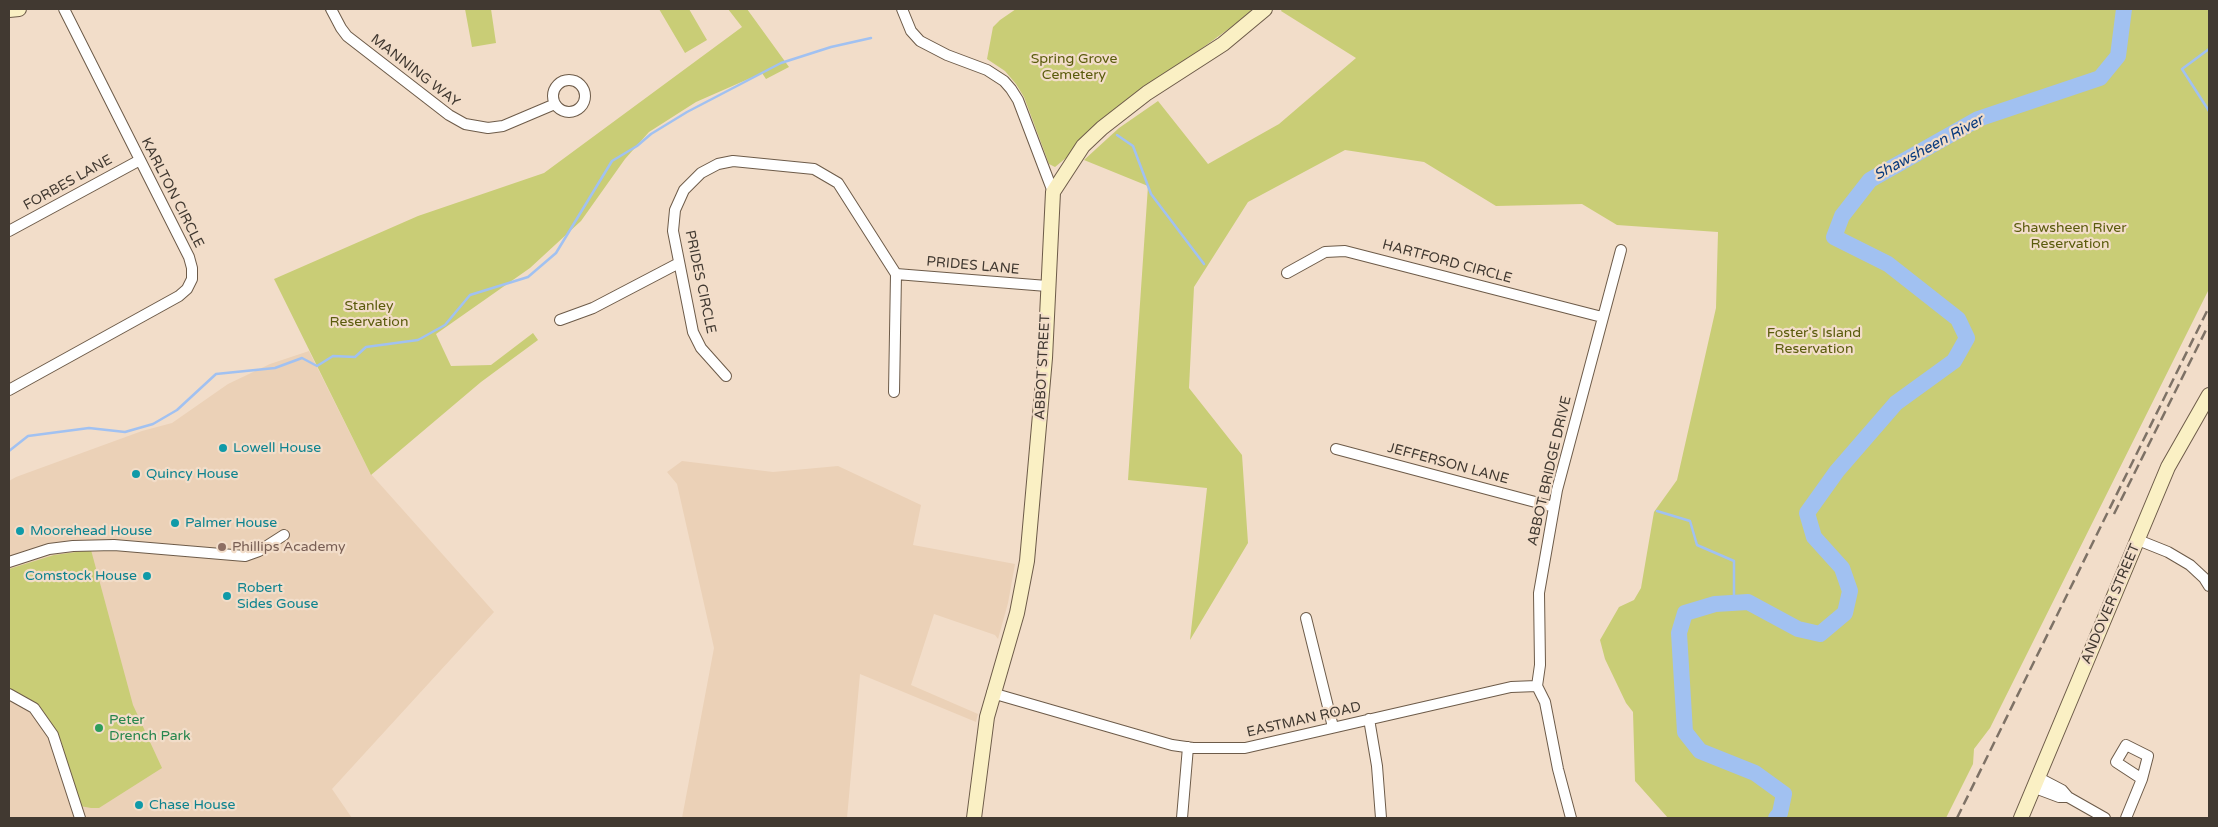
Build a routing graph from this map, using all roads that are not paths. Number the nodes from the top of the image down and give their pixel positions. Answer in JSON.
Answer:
{"nodes":[{"id":1,"x":19,"y":9,"type":"edge"},
{"id":2,"x":64,"y":9,"type":"edge"},
{"id":3,"x":331,"y":9,"type":"edge"},
{"id":4,"x":902,"y":9,"type":"edge"},
{"id":5,"x":1265,"y":9,"type":"edge"},
{"id":6,"x":9,"y":10,"type":"edge"},
{"id":7,"x":555,"y":104,"type":"dead end"},
{"id":8,"x":140,"y":160,"type":"junction"},
{"id":9,"x":1052,"y":192,"type":"junction"},
{"id":10,"x":9,"y":231,"type":"edge"},
{"id":11,"x":1620,"y":250,"type":"dead end"},
{"id":12,"x":679,"y":262,"type":"junction"},
{"id":13,"x":1287,"y":273,"type":"dead end"},
{"id":14,"x":896,"y":274,"type":"junction"},
{"id":15,"x":1047,"y":286,"type":"junction"},
{"id":16,"x":1602,"y":317,"type":"junction"},
{"id":17,"x":560,"y":320,"type":"dead end"},
{"id":18,"x":726,"y":376,"type":"dead end"},
{"id":19,"x":9,"y":390,"type":"edge"},
{"id":20,"x":894,"y":392,"type":"dead end"},
{"id":21,"x":2209,"y":395,"type":"edge"},
{"id":22,"x":1336,"y":449,"type":"dead end"},
{"id":23,"x":1554,"y":507,"type":"junction"},
{"id":24,"x":284,"y":535,"type":"dead end"},
{"id":25,"x":2138,"y":540,"type":"junction"},
{"id":26,"x":9,"y":562,"type":"edge"},
{"id":27,"x":2209,"y":586,"type":"edge"},
{"id":28,"x":1306,"y":618,"type":"dead end"},
{"id":29,"x":1537,"y":686,"type":"junction"},
{"id":30,"x":992,"y":693,"type":"junction"},
{"id":31,"x":9,"y":694,"type":"edge"},
{"id":32,"x":1368,"y":719,"type":"junction"},
{"id":33,"x":1333,"y":727,"type":"junction"},
{"id":34,"x":1188,"y":747,"type":"junction"},
{"id":35,"x":2142,"y":779,"type":"dead end"},
{"id":36,"x":2037,"y":783,"type":"junction"},
{"id":37,"x":80,"y":818,"type":"edge"},
{"id":38,"x":974,"y":818,"type":"edge"},
{"id":39,"x":1182,"y":818,"type":"edge"},
{"id":40,"x":1381,"y":818,"type":"edge"},
{"id":41,"x":1572,"y":818,"type":"edge"},
{"id":42,"x":2022,"y":818,"type":"edge"},
{"id":43,"x":2105,"y":818,"type":"edge"},
{"id":44,"x":2126,"y":818,"type":"edge"}],
"edges":[{"from":1,"to":6,"type":"street"},
{"from":2,"to":8,"type":"street","name":"KARLTON CIRCLE"},
{"from":3,"to":7,"type":"street","name":"MANNING WAY"},
{"from":4,"to":9,"type":"street"},
{"from":5,"to":9,"type":"street"},
{"from":8,"to":10,"type":"street","name":"FORBES LANE"},
{"from":8,"to":19,"type":"street","name":"KARLTON CIRCLE"},
{"from":9,"to":15,"type":"street","name":"ABBOT STREET"},
{"from":11,"to":16,"type":"street","name":"ABBOT BRIDGE DRIVE"},
{"from":12,"to":14,"type":"street","name":"PRIDES CIRCLE"},
{"from":12,"to":17,"type":"street"},
{"from":12,"to":18,"type":"street","name":"PRIDES CIRCLE"},
{"from":13,"to":16,"type":"street","name":"HARTFORD CIRCLE"},
{"from":14,"to":15,"type":"street","name":"PRIDES LANE"},
{"from":14,"to":20,"type":"street"},
{"from":15,"to":30,"type":"street","name":"ABBOT STREET"},
{"from":16,"to":23,"type":"street","name":"ABBOT BRIDGE DRIVE"},
{"from":21,"to":25,"type":"street","name":"ANDOVER STREET"},
{"from":22,"to":23,"type":"street","name":"JEFFERSON LANE"},
{"from":23,"to":29,"type":"street","name":"ABBOT BRIDGE DRIVE"},
{"from":24,"to":26,"type":"street"},
{"from":25,"to":27,"type":"street"},
{"from":25,"to":36,"type":"street","name":"ANDOVER STREET"},
{"from":28,"to":33,"type":"street"},
{"from":29,"to":32,"type":"street","name":"EASTMAN ROAD"},
{"from":29,"to":41,"type":"street","name":"ABBOT BRIDGE DRIVE"},
{"from":30,"to":34,"type":"street","name":"EASTMAN ROAD"},
{"from":30,"to":38,"type":"street","name":"ABBOT STREET"},
{"from":31,"to":37,"type":"street"},
{"from":32,"to":33,"type":"street","name":"EASTMAN ROAD"},
{"from":32,"to":40,"type":"street"},
{"from":33,"to":34,"type":"street","name":"EASTMAN ROAD"},
{"from":34,"to":39,"type":"street"},
{"from":35,"to":44,"type":"street"},
{"from":36,"to":42,"type":"street","name":"ANDOVER STREET"},
{"from":36,"to":43,"type":"street"}]}
